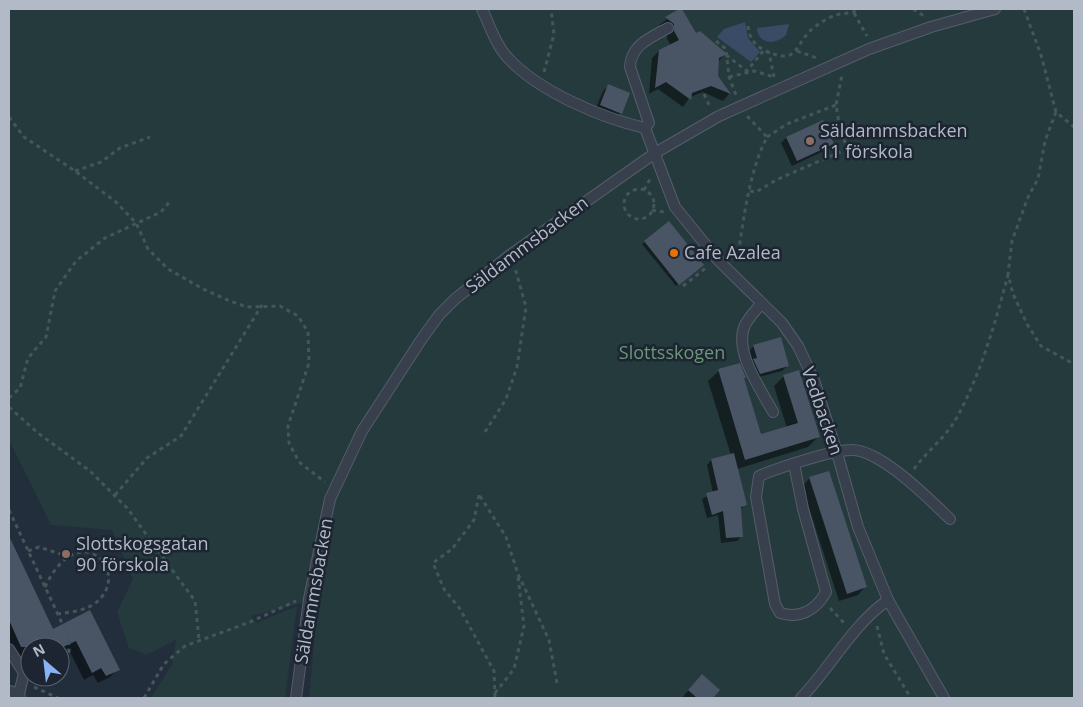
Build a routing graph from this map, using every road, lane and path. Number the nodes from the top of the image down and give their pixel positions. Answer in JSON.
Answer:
{"nodes":[{"id":1,"x":482,"y":9,"type":"edge"},
{"id":2,"x":551,"y":9,"type":"edge"},
{"id":3,"x":858,"y":9,"type":"edge"},
{"id":4,"x":995,"y":9,"type":"edge"},
{"id":5,"x":1024,"y":9,"type":"edge"},
{"id":6,"x":854,"y":13,"type":"junction"},
{"id":7,"x":748,"y":26,"type":"dead end"},
{"id":8,"x":668,"y":28,"type":"dead end"},
{"id":9,"x":716,"y":41,"type":"dead end"},
{"id":10,"x":870,"y":49,"type":"junction"},
{"id":11,"x":764,"y":50,"type":"junction"},
{"id":12,"x":726,"y":54,"type":"junction"},
{"id":13,"x":549,"y":56,"type":"dead end"},
{"id":14,"x":838,"y":62,"type":"junction"},
{"id":15,"x":746,"y":71,"type":"junction"},
{"id":16,"x":768,"y":76,"type":"dead end"},
{"id":17,"x":774,"y":76,"type":"dead end"},
{"id":18,"x":729,"y":77,"type":"junction"},
{"id":19,"x":836,"y":105,"type":"junction"},
{"id":20,"x":741,"y":106,"type":"junction"},
{"id":21,"x":1056,"y":112,"type":"junction"},
{"id":22,"x":9,"y":117,"type":"edge"},
{"id":23,"x":1074,"y":127,"type":"edge"},
{"id":24,"x":645,"y":128,"type":"junction"},
{"id":25,"x":150,"y":137,"type":"dead end"},
{"id":26,"x":767,"y":137,"type":"junction"},
{"id":27,"x":655,"y":153,"type":"junction"},
{"id":28,"x":75,"y":170,"type":"junction"},
{"id":29,"x":647,"y":191,"type":"joint"},
{"id":30,"x":750,"y":191,"type":"junction"},
{"id":31,"x":171,"y":200,"type":"dead end"},
{"id":32,"x":136,"y":223,"type":"junction"},
{"id":33,"x":510,"y":255,"type":"junction"},
{"id":34,"x":717,"y":259,"type":"junction"},
{"id":35,"x":1008,"y":274,"type":"junction"},
{"id":36,"x":734,"y":276,"type":"junction"},
{"id":37,"x":684,"y":286,"type":"dead end"},
{"id":38,"x":762,"y":304,"type":"junction"},
{"id":39,"x":262,"y":305,"type":"junction"},
{"id":40,"x":1074,"y":364,"type":"edge"},
{"id":41,"x":9,"y":398,"type":"edge"},
{"id":42,"x":9,"y":408,"type":"edge"},
{"id":43,"x":773,"y":412,"type":"dead end"},
{"id":44,"x":485,"y":432,"type":"dead end"},
{"id":45,"x":837,"y":453,"type":"junction"},
{"id":46,"x":794,"y":464,"type":"junction"},
{"id":47,"x":906,"y":479,"type":"junction"},
{"id":48,"x":335,"y":486,"type":"junction"},
{"id":49,"x":115,"y":496,"type":"junction"},
{"id":50,"x":9,"y":510,"type":"edge"},
{"id":51,"x":950,"y":518,"type":"dead end"},
{"id":52,"x":28,"y":551,"type":"junction"},
{"id":53,"x":67,"y":557,"type":"junction"},
{"id":54,"x":518,"y":574,"type":"junction"},
{"id":55,"x":45,"y":587,"type":"junction"},
{"id":56,"x":309,"y":599,"type":"junction"},
{"id":57,"x":822,"y":599,"type":"junction"},
{"id":58,"x":888,"y":600,"type":"junction"},
{"id":59,"x":874,"y":611,"type":"junction"},
{"id":60,"x":58,"y":614,"type":"junction"},
{"id":61,"x":854,"y":633,"type":"junction"},
{"id":62,"x":69,"y":637,"type":"edge"},
{"id":63,"x":199,"y":639,"type":"junction"},
{"id":64,"x":9,"y":649,"type":"edge"},
{"id":65,"x":557,"y":683,"type":"dead end"},
{"id":66,"x":494,"y":693,"type":"junction"},
{"id":67,"x":9,"y":696,"type":"edge"},
{"id":68,"x":17,"y":698,"type":"edge"},
{"id":69,"x":144,"y":698,"type":"edge"},
{"id":70,"x":296,"y":698,"type":"edge"},
{"id":71,"x":495,"y":698,"type":"edge"},
{"id":72,"x":801,"y":698,"type":"edge"},
{"id":73,"x":911,"y":698,"type":"edge"},
{"id":74,"x":944,"y":698,"type":"edge"}],
"edges":[{"from":1,"to":24,"type":"lane"},
{"from":2,"to":13,"type":"path"},
{"from":3,"to":6,"type":"path"},
{"from":4,"to":10,"type":"lane","name":"Säldammsbacken"},
{"from":5,"to":21,"type":"path"},
{"from":6,"to":10,"type":"path"},
{"from":6,"to":11,"type":"path"},
{"from":7,"to":11,"type":"path"},
{"from":8,"to":24,"type":"lane","name":"Vedbacken"},
{"from":9,"to":12,"type":"path"},
{"from":10,"to":14,"type":"lane","name":"Säldammsbacken"},
{"from":11,"to":15,"type":"path"},
{"from":11,"to":17,"type":"path"},
{"from":12,"to":15,"type":"path"},
{"from":12,"to":18,"type":"path"},
{"from":14,"to":19,"type":"path"},
{"from":14,"to":20,"type":"lane","name":"Säldammsbacken"},
{"from":15,"to":16,"type":"path"},
{"from":15,"to":18,"type":"path"},
{"from":18,"to":20,"type":"path"},
{"from":19,"to":26,"type":"path"},
{"from":19,"to":30,"type":"path"},
{"from":20,"to":26,"type":"path"},
{"from":20,"to":27,"type":"lane","name":"Säldammsbacken"},
{"from":21,"to":23,"type":"path"},
{"from":21,"to":35,"type":"path"},
{"from":22,"to":28,"type":"path"},
{"from":24,"to":27,"type":"lane","name":"Vedbacken"},
{"from":25,"to":28,"type":"path"},
{"from":26,"to":30,"type":"path"},
{"from":27,"to":33,"type":"lane","name":"Säldammsbacken"},
{"from":27,"to":34,"type":"lane","name":"Vedbacken"},
{"from":28,"to":32,"type":"path"},
{"from":29,"to":29,"type":"path"},
{"from":30,"to":36,"type":"path"},
{"from":31,"to":32,"type":"path"},
{"from":32,"to":39,"type":"path"},
{"from":32,"to":41,"type":"path"},
{"from":33,"to":44,"type":"path"},
{"from":33,"to":48,"type":"lane","name":"Säldammsbacken"},
{"from":34,"to":36,"type":"lane","name":"Vedbacken"},
{"from":34,"to":37,"type":"path"},
{"from":35,"to":40,"type":"path"},
{"from":35,"to":47,"type":"path"},
{"from":36,"to":38,"type":"lane","name":"Vedbacken"},
{"from":38,"to":43,"type":"lane"},
{"from":38,"to":45,"type":"lane","name":"Vedbacken"},
{"from":39,"to":48,"type":"path"},
{"from":39,"to":49,"type":"path"},
{"from":42,"to":49,"type":"path"},
{"from":45,"to":46,"type":"lane"},
{"from":45,"to":47,"type":"lane"},
{"from":45,"to":58,"type":"lane","name":"Vedbacken"},
{"from":46,"to":57,"type":"lane"},
{"from":46,"to":57,"type":"lane"},
{"from":47,"to":51,"type":"lane"},
{"from":48,"to":56,"type":"lane","name":"Säldammsbacken"},
{"from":49,"to":63,"type":"path"},
{"from":50,"to":52,"type":"path"},
{"from":52,"to":53,"type":"path"},
{"from":52,"to":55,"type":"path"},
{"from":53,"to":55,"type":"path"},
{"from":53,"to":60,"type":"path"},
{"from":54,"to":65,"type":"path"},
{"from":54,"to":66,"type":"path"},
{"from":54,"to":66,"type":"path"},
{"from":55,"to":60,"type":"path"},
{"from":56,"to":63,"type":"path"},
{"from":56,"to":70,"type":"lane","name":"Säldammsbacken"},
{"from":57,"to":61,"type":"path"},
{"from":58,"to":59,"type":"lane"},
{"from":58,"to":74,"type":"lane","name":"Vedbacken"},
{"from":59,"to":61,"type":"lane"},
{"from":59,"to":73,"type":"path"},
{"from":60,"to":62,"type":"path"},
{"from":61,"to":72,"type":"lane"},
{"from":63,"to":69,"type":"path"},
{"from":64,"to":68,"type":"lane"},
{"from":66,"to":71,"type":"path"},
{"from":67,"to":68,"type":"street"}]}
